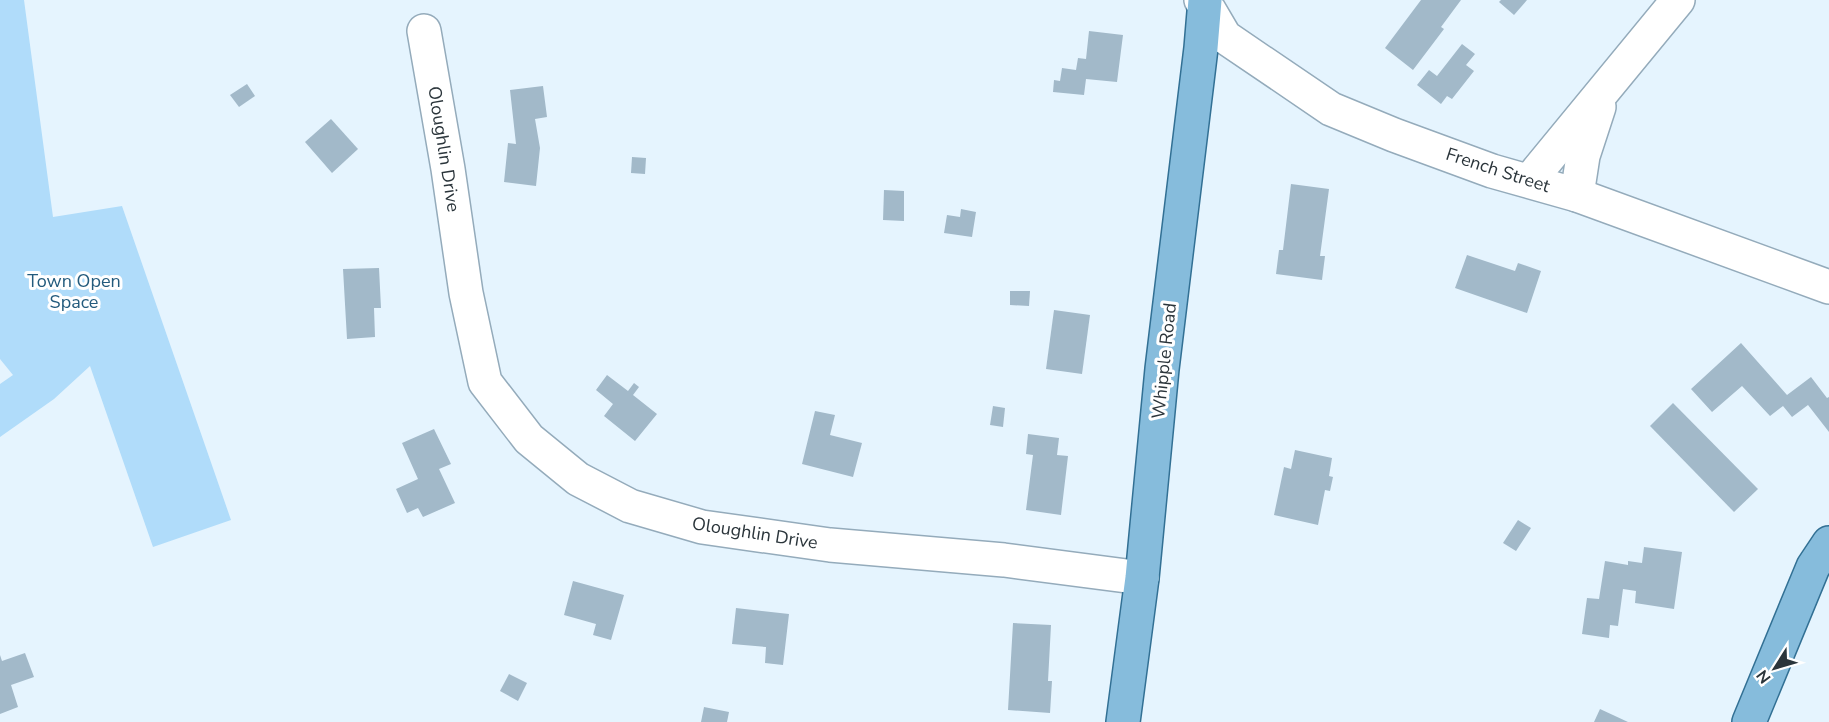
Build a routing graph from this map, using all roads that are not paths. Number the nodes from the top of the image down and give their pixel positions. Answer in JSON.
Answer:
{"nodes":[{"id":1,"x":1678,"y":0,"type":"edge"},
{"id":2,"x":1204,"y":1,"type":"edge"},
{"id":3,"x":424,"y":31,"type":"dead end"},
{"id":4,"x":1604,"y":91,"type":"junction"},
{"id":5,"x":1530,"y":180,"type":"junction"},
{"id":6,"x":1577,"y":195,"type":"junction"},
{"id":7,"x":1829,"y":287,"type":"edge"},
{"id":8,"x":1829,"y":543,"type":"edge"},
{"id":9,"x":1142,"y":578,"type":"junction"},
{"id":10,"x":1123,"y":722,"type":"edge"},
{"id":11,"x":1749,"y":722,"type":"edge"}],
"edges":[{"from":1,"to":4,"type":"street"},
{"from":2,"to":5,"type":"street","name":"French Street"},
{"from":2,"to":9,"type":"main road","name":"Whipple Road"},
{"from":3,"to":9,"type":"street","name":"Oloughlin Drive"},
{"from":4,"to":5,"type":"street"},
{"from":4,"to":6,"type":"street"},
{"from":5,"to":6,"type":"street","name":"French Street"},
{"from":6,"to":7,"type":"street","name":"French Street"},
{"from":8,"to":11,"type":"main road"},
{"from":9,"to":10,"type":"main road","name":"Whipple Road"}]}
